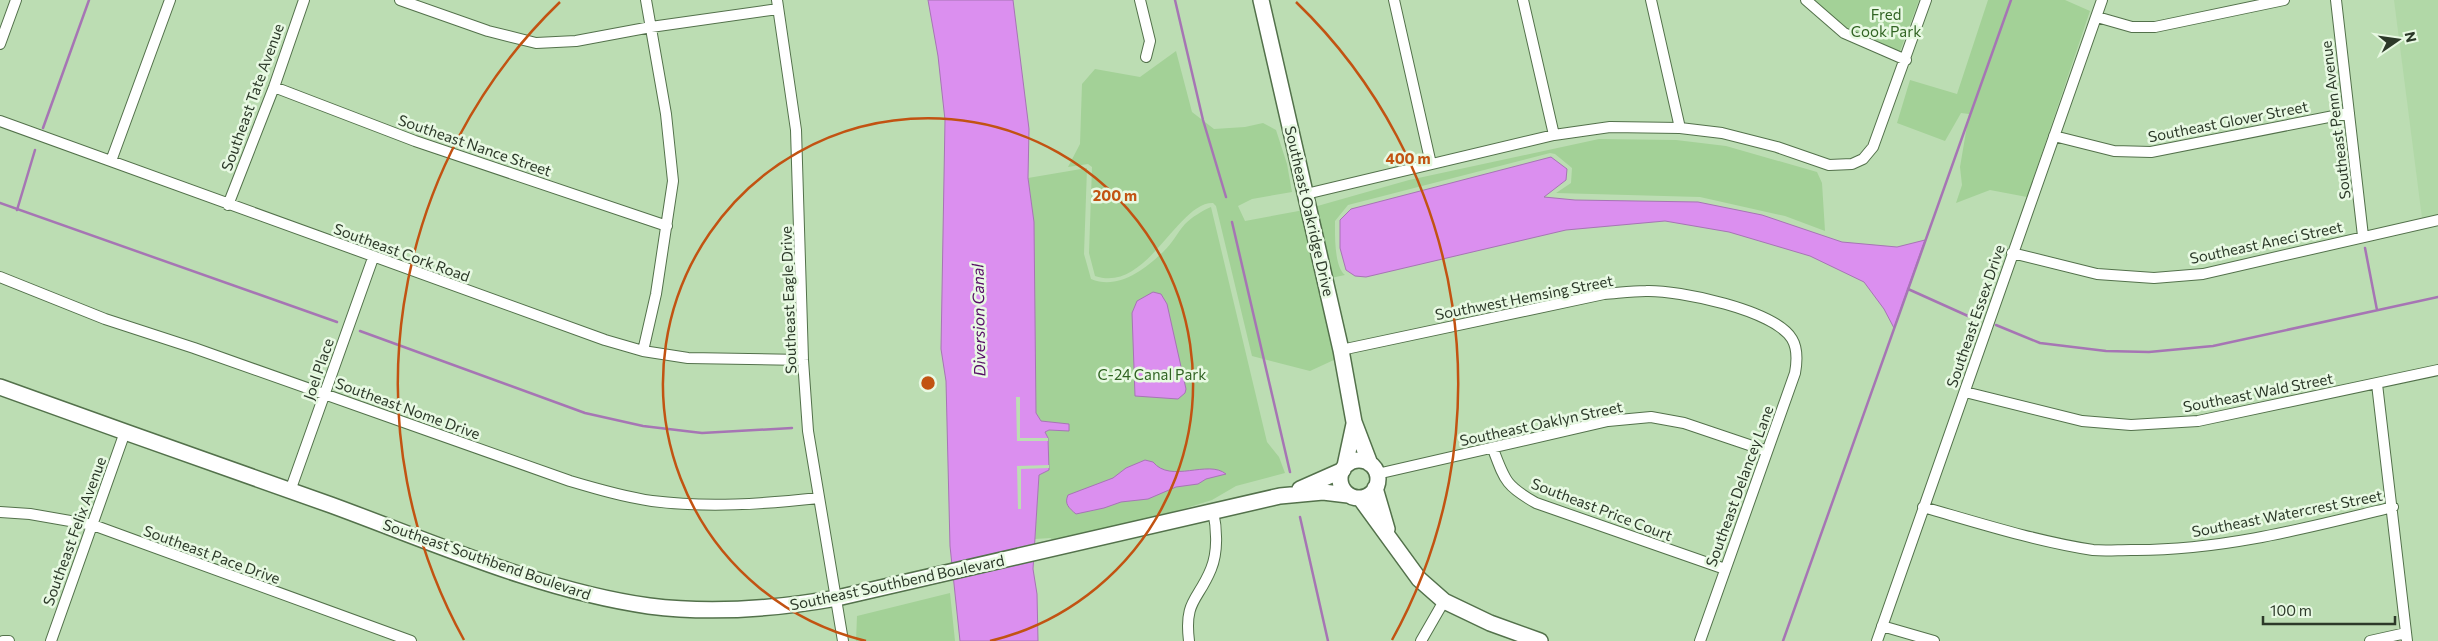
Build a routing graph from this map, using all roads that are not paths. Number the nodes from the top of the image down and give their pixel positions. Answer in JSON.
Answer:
{"nodes":[{"id":1,"x":16,"y":0,"type":"edge"},
{"id":2,"x":170,"y":0,"type":"edge"},
{"id":3,"x":304,"y":0,"type":"edge"},
{"id":4,"x":400,"y":0,"type":"edge"},
{"id":5,"x":646,"y":0,"type":"edge"},
{"id":6,"x":1140,"y":0,"type":"edge"},
{"id":7,"x":1261,"y":0,"type":"edge"},
{"id":8,"x":1394,"y":0,"type":"edge"},
{"id":9,"x":1523,"y":0,"type":"edge"},
{"id":10,"x":1651,"y":0,"type":"edge"},
{"id":11,"x":1806,"y":0,"type":"edge"},
{"id":12,"x":1926,"y":0,"type":"edge"},
{"id":13,"x":2102,"y":0,"type":"edge"},
{"id":14,"x":2284,"y":0,"type":"edge"},
{"id":15,"x":2336,"y":0,"type":"edge"},
{"id":16,"x":778,"y":4,"type":"edge"},
{"id":17,"x":2097,"y":17,"type":"junction"},
{"id":18,"x":651,"y":27,"type":"junction"},
{"id":19,"x":0,"y":44,"type":"edge"},
{"id":20,"x":1146,"y":58,"type":"dead end"},
{"id":21,"x":1906,"y":60,"type":"junction"},
{"id":22,"x":274,"y":87,"type":"junction"},
{"id":23,"x":2349,"y":113,"type":"junction"},
{"id":24,"x":0,"y":122,"type":"edge"},
{"id":25,"x":1680,"y":128,"type":"junction"},
{"id":26,"x":1554,"y":135,"type":"junction"},
{"id":27,"x":2054,"y":136,"type":"junction"},
{"id":28,"x":111,"y":161,"type":"junction"},
{"id":29,"x":1431,"y":164,"type":"junction"},
{"id":30,"x":1306,"y":194,"type":"junction"},
{"id":31,"x":228,"y":205,"type":"junction"},
{"id":32,"x":2438,"y":220,"type":"edge"},
{"id":33,"x":667,"y":226,"type":"junction"},
{"id":34,"x":2364,"y":236,"type":"junction"},
{"id":35,"x":2012,"y":253,"type":"junction"},
{"id":36,"x":373,"y":258,"type":"junction"},
{"id":37,"x":0,"y":277,"type":"edge"},
{"id":38,"x":1793,"y":340,"type":"joint"},
{"id":39,"x":1341,"y":350,"type":"junction"},
{"id":40,"x":643,"y":351,"type":"junction"},
{"id":41,"x":803,"y":360,"type":"junction"},
{"id":42,"x":2438,"y":370,"type":"edge"},
{"id":43,"x":2377,"y":384,"type":"junction"},
{"id":44,"x":0,"y":387,"type":"edge"},
{"id":45,"x":1965,"y":392,"type":"junction"},
{"id":46,"x":325,"y":395,"type":"junction"},
{"id":47,"x":1354,"y":422,"type":"junction"},
{"id":48,"x":125,"y":432,"type":"junction"},
{"id":49,"x":1493,"y":448,"type":"junction"},
{"id":50,"x":1767,"y":451,"type":"junction"},
{"id":51,"x":1344,"y":468,"type":"junction"},
{"id":52,"x":1374,"y":475,"type":"junction"},
{"id":53,"x":290,"y":491,"type":"junction"},
{"id":54,"x":1284,"y":495,"type":"junction"},
{"id":55,"x":1354,"y":496,"type":"junction"},
{"id":56,"x":819,"y":498,"type":"junction"},
{"id":57,"x":1923,"y":507,"type":"junction"},
{"id":58,"x":2393,"y":507,"type":"junction"},
{"id":59,"x":1213,"y":511,"type":"junction"},
{"id":60,"x":0,"y":512,"type":"edge"},
{"id":61,"x":93,"y":525,"type":"junction"},
{"id":62,"x":1390,"y":538,"type":"junction"},
{"id":63,"x":1725,"y":569,"type":"junction"},
{"id":64,"x":837,"y":598,"type":"junction"},
{"id":65,"x":1444,"y":601,"type":"junction"},
{"id":66,"x":1882,"y":626,"type":"junction"},
{"id":67,"x":2407,"y":637,"type":"edge"},
{"id":68,"x":3,"y":641,"type":"edge"},
{"id":69,"x":9,"y":641,"type":"edge"},
{"id":70,"x":51,"y":641,"type":"edge"},
{"id":71,"x":410,"y":641,"type":"edge"},
{"id":72,"x":844,"y":641,"type":"edge"},
{"id":73,"x":1189,"y":641,"type":"edge"},
{"id":74,"x":1421,"y":641,"type":"edge"},
{"id":75,"x":1540,"y":641,"type":"edge"},
{"id":76,"x":1700,"y":641,"type":"edge"},
{"id":77,"x":1877,"y":641,"type":"edge"},
{"id":78,"x":1934,"y":641,"type":"edge"},
{"id":79,"x":2370,"y":641,"type":"edge"}],
"edges":[{"from":1,"to":19,"type":"street"},
{"from":2,"to":28,"type":"street"},
{"from":3,"to":22,"type":"street","name":"Southeast Tate Avenue"},
{"from":4,"to":18,"type":"street"},
{"from":5,"to":18,"type":"street"},
{"from":6,"to":20,"type":"street"},
{"from":7,"to":30,"type":"street","name":"Southeast Oakridge Drive"},
{"from":8,"to":29,"type":"street"},
{"from":9,"to":26,"type":"street"},
{"from":10,"to":25,"type":"street"},
{"from":11,"to":21,"type":"street"},
{"from":12,"to":21,"type":"street"},
{"from":13,"to":17,"type":"street","name":"Southeast Essex Drive"},
{"from":14,"to":17,"type":"street"},
{"from":15,"to":23,"type":"street","name":"Southeast Penn Avenue"},
{"from":16,"to":18,"type":"street"},
{"from":16,"to":41,"type":"street","name":"Southeast Eagle Drive"},
{"from":17,"to":27,"type":"street","name":"Southeast Essex Drive"},
{"from":18,"to":33,"type":"street"},
{"from":21,"to":25,"type":"street"},
{"from":22,"to":31,"type":"street","name":"Southeast Tate Avenue"},
{"from":22,"to":33,"type":"street","name":"Southeast Nance Street"},
{"from":23,"to":27,"type":"street","name":"Southeast Glover Street"},
{"from":23,"to":34,"type":"street","name":"Southeast Penn Avenue"},
{"from":24,"to":28,"type":"street","name":"Southeast Cork Road"},
{"from":25,"to":26,"type":"street"},
{"from":26,"to":29,"type":"street"},
{"from":27,"to":35,"type":"street","name":"Southeast Essex Drive"},
{"from":28,"to":31,"type":"street","name":"Southeast Cork Road"},
{"from":29,"to":30,"type":"street"},
{"from":30,"to":39,"type":"street","name":"Southeast Oakridge Drive"},
{"from":31,"to":36,"type":"street","name":"Southeast Cork Road"},
{"from":32,"to":34,"type":"street","name":"Southeast Aneci Street"},
{"from":33,"to":40,"type":"street"},
{"from":34,"to":35,"type":"street","name":"Southeast Aneci Street"},
{"from":35,"to":45,"type":"street","name":"Southeast Essex Drive"},
{"from":36,"to":40,"type":"street","name":"Southeast Cork Road"},
{"from":36,"to":46,"type":"street","name":"Joel Place"},
{"from":37,"to":46,"type":"street","name":"Southeast Nome Drive"},
{"from":38,"to":39,"type":"street","name":"Southwest Hemsing Street"},
{"from":38,"to":50,"type":"street","name":"Southeast Delancey Lane"},
{"from":39,"to":47,"type":"street","name":"Southeast Oakridge Drive"},
{"from":40,"to":41,"type":"street","name":"Southeast Cork Road"},
{"from":41,"to":56,"type":"street","name":"Southeast Eagle Drive"},
{"from":42,"to":43,"type":"street","name":"Southeast Wald Street"},
{"from":43,"to":45,"type":"street","name":"Southeast Wald Street"},
{"from":43,"to":58,"type":"street"},
{"from":44,"to":48,"type":"street","name":"Southeast Southbend Boulevard"},
{"from":45,"to":57,"type":"street","name":"Southeast Essex Drive"},
{"from":46,"to":53,"type":"street","name":"Joel Place"},
{"from":46,"to":56,"type":"street","name":"Southeast Nome Drive"},
{"from":47,"to":51,"type":"street","name":"Southeast Oakridge Drive"},
{"from":47,"to":52,"type":"street","name":"Southeast Oakridge Drive"},
{"from":48,"to":53,"type":"street","name":"Southeast Southbend Boulevard"},
{"from":48,"to":61,"type":"street","name":"Southeast Felix Avenue"},
{"from":49,"to":50,"type":"street","name":"Southeast Oaklyn Street"},
{"from":49,"to":52,"type":"street","name":"Southeast Oaklyn Street"},
{"from":49,"to":63,"type":"street","name":"Southeast Price Court"},
{"from":50,"to":63,"type":"street","name":"Southeast Delancey Lane"},
{"from":51,"to":52,"type":"street"},
{"from":51,"to":54,"type":"street","name":"Southeast Southbend Boulevard"},
{"from":51,"to":55,"type":"street"},
{"from":52,"to":55,"type":"street"},
{"from":52,"to":62,"type":"street","name":"Southeast Oakridge Drive"},
{"from":53,"to":64,"type":"street","name":"Southeast Southbend Boulevard"},
{"from":54,"to":55,"type":"street","name":"Southeast Southbend Boulevard"},
{"from":54,"to":59,"type":"street","name":"Southeast Southbend Boulevard"},
{"from":55,"to":62,"type":"street"},
{"from":56,"to":64,"type":"street","name":"Southeast Eagle Drive"},
{"from":57,"to":58,"type":"street","name":"Southeast Watercrest Street"},
{"from":57,"to":66,"type":"street","name":"Southeast Essex Drive"},
{"from":58,"to":67,"type":"street"},
{"from":59,"to":64,"type":"street","name":"Southeast Southbend Boulevard"},
{"from":59,"to":73,"type":"street"},
{"from":60,"to":61,"type":"street","name":"Southeast Pace Drive"},
{"from":61,"to":70,"type":"street","name":"Southeast Felix Avenue"},
{"from":61,"to":71,"type":"street","name":"Southeast Pace Drive"},
{"from":62,"to":65,"type":"street"},
{"from":63,"to":76,"type":"street","name":"Southeast Delancey Lane"},
{"from":64,"to":72,"type":"street","name":"Southeast Eagle Drive"},
{"from":65,"to":74,"type":"street"},
{"from":65,"to":75,"type":"street"},
{"from":66,"to":77,"type":"street","name":"Southeast Essex Drive"},
{"from":66,"to":78,"type":"street"},
{"from":67,"to":79,"type":"street"},
{"from":68,"to":69,"type":"street"}]}
